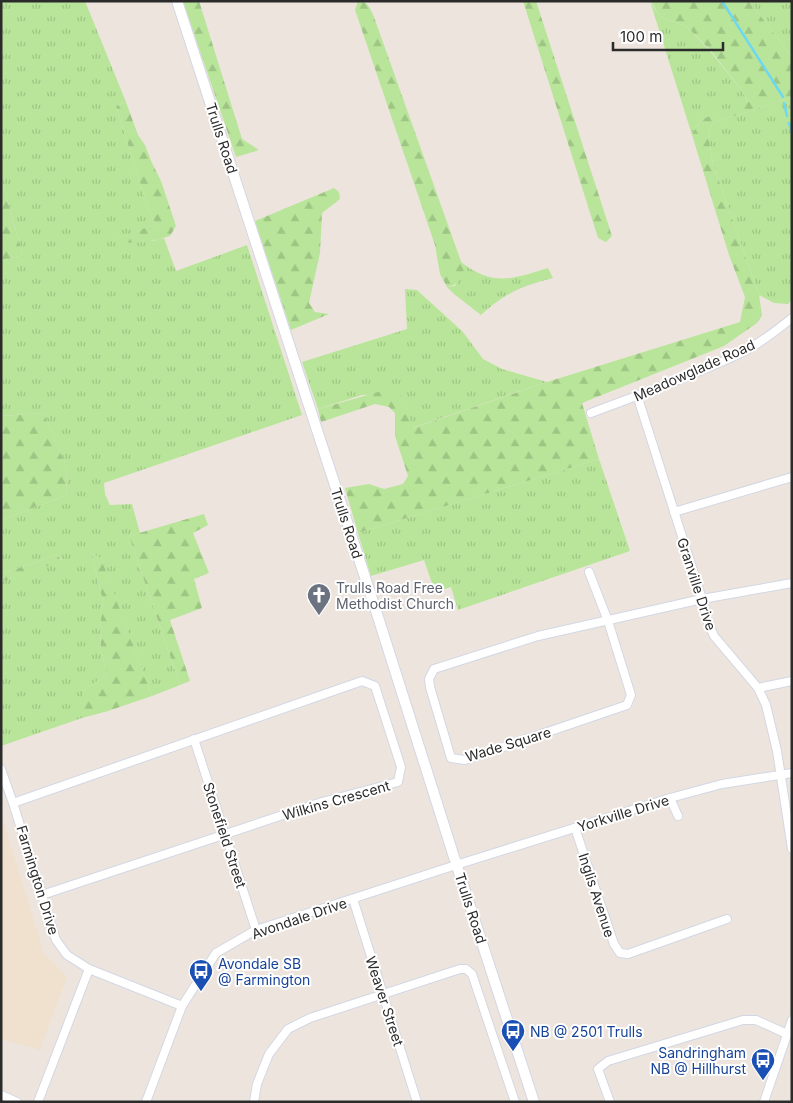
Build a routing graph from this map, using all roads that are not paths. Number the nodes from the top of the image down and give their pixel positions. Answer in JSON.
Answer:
{"nodes":[{"id":1,"x":177,"y":1,"type":"edge"},
{"id":2,"x":792,"y":318,"type":"edge"},
{"id":3,"x":637,"y":395,"type":"junction"},
{"id":4,"x":591,"y":413,"type":"dead end"},
{"id":5,"x":792,"y":477,"type":"edge"},
{"id":6,"x":674,"y":512,"type":"junction"},
{"id":7,"x":590,"y":572,"type":"dead end"},
{"id":8,"x":792,"y":583,"type":"edge"},
{"id":9,"x":702,"y":599,"type":"junction"},
{"id":10,"x":608,"y":622,"type":"junction"},
{"id":11,"x":792,"y":681,"type":"edge"},
{"id":12,"x":758,"y":688,"type":"junction"},
{"id":13,"x":194,"y":739,"type":"junction"},
{"id":14,"x":1,"y":769,"type":"edge"},
{"id":15,"x":792,"y":773,"type":"edge"},
{"id":16,"x":781,"y":774,"type":"junction"},
{"id":17,"x":670,"y":798,"type":"junction"},
{"id":18,"x":13,"y":803,"type":"junction"},
{"id":19,"x":678,"y":816,"type":"dead end"},
{"id":20,"x":575,"y":828,"type":"junction"},
{"id":21,"x":225,"y":834,"type":"junction"},
{"id":22,"x":792,"y":849,"type":"edge"},
{"id":23,"x":456,"y":865,"type":"junction"},
{"id":24,"x":42,"y":895,"type":"junction"},
{"id":25,"x":353,"y":899,"type":"junction"},
{"id":26,"x":727,"y":919,"type":"dead end"},
{"id":27,"x":256,"y":930,"type":"junction"},
{"id":28,"x":89,"y":969,"type":"junction"},
{"id":29,"x":383,"y":995,"type":"junction"},
{"id":30,"x":182,"y":1006,"type":"junction"},
{"id":31,"x":792,"y":1020,"type":"edge"},
{"id":32,"x":787,"y":1034,"type":"junction"},
{"id":33,"x":1,"y":1095,"type":"edge"},
{"id":34,"x":415,"y":1101,"type":"edge"},
{"id":35,"x":17,"y":1102,"type":"edge"},
{"id":36,"x":38,"y":1102,"type":"edge"},
{"id":37,"x":146,"y":1102,"type":"edge"},
{"id":38,"x":254,"y":1102,"type":"edge"},
{"id":39,"x":515,"y":1102,"type":"edge"},
{"id":40,"x":534,"y":1102,"type":"edge"},
{"id":41,"x":610,"y":1102,"type":"edge"},
{"id":42,"x":764,"y":1102,"type":"edge"}],
"edges":[{"from":1,"to":23,"type":"street","name":"Trulls Road"},
{"from":2,"to":3,"type":"street","name":"Meadowglade Road"},
{"from":3,"to":4,"type":"street","name":"Meadowglade Road"},
{"from":3,"to":6,"type":"street","name":"Granville Drive"},
{"from":5,"to":6,"type":"street"},
{"from":6,"to":9,"type":"street","name":"Granville Drive"},
{"from":7,"to":10,"type":"street"},
{"from":8,"to":9,"type":"street","name":"Wade Square"},
{"from":9,"to":10,"type":"street","name":"Wade Square"},
{"from":9,"to":12,"type":"street","name":"Granville Drive"},
{"from":10,"to":10,"type":"street","name":"Wade Square"},
{"from":11,"to":12,"type":"street"},
{"from":12,"to":16,"type":"street","name":"Granville Drive"},
{"from":13,"to":18,"type":"street","name":"Wilkins Crescent"},
{"from":13,"to":21,"type":"street","name":"Stonefield Street"},
{"from":13,"to":21,"type":"street","name":"Wilkins Crescent"},
{"from":14,"to":18,"type":"street","name":"Farmington Drive"},
{"from":15,"to":16,"type":"street","name":"Yorkville Drive"},
{"from":16,"to":17,"type":"street","name":"Yorkville Drive"},
{"from":16,"to":22,"type":"street","name":"Granville Drive"},
{"from":17,"to":19,"type":"street"},
{"from":17,"to":20,"type":"street","name":"Yorkville Drive"},
{"from":18,"to":24,"type":"street","name":"Farmington Drive"},
{"from":20,"to":23,"type":"street","name":"Yorkville Drive"},
{"from":20,"to":26,"type":"street","name":"Inglis Avenue"},
{"from":21,"to":24,"type":"street","name":"Wilkins Crescent"},
{"from":21,"to":27,"type":"street","name":"Stonefield Street"},
{"from":23,"to":25,"type":"street","name":"Avondale Drive"},
{"from":23,"to":40,"type":"street","name":"Trulls Road"},
{"from":24,"to":28,"type":"street","name":"Farmington Drive"},
{"from":25,"to":27,"type":"street","name":"Avondale Drive"},
{"from":25,"to":29,"type":"street","name":"Weaver Street"},
{"from":27,"to":30,"type":"street","name":"Avondale Drive"},
{"from":28,"to":30,"type":"street","name":"Farmington Drive"},
{"from":28,"to":36,"type":"street"},
{"from":29,"to":34,"type":"street","name":"Weaver Street"},
{"from":29,"to":38,"type":"street"},
{"from":29,"to":39,"type":"street"},
{"from":30,"to":37,"type":"street","name":"Avondale Drive"},
{"from":31,"to":32,"type":"street"},
{"from":32,"to":41,"type":"street"},
{"from":32,"to":42,"type":"street"},
{"from":33,"to":35,"type":"street"}]}
